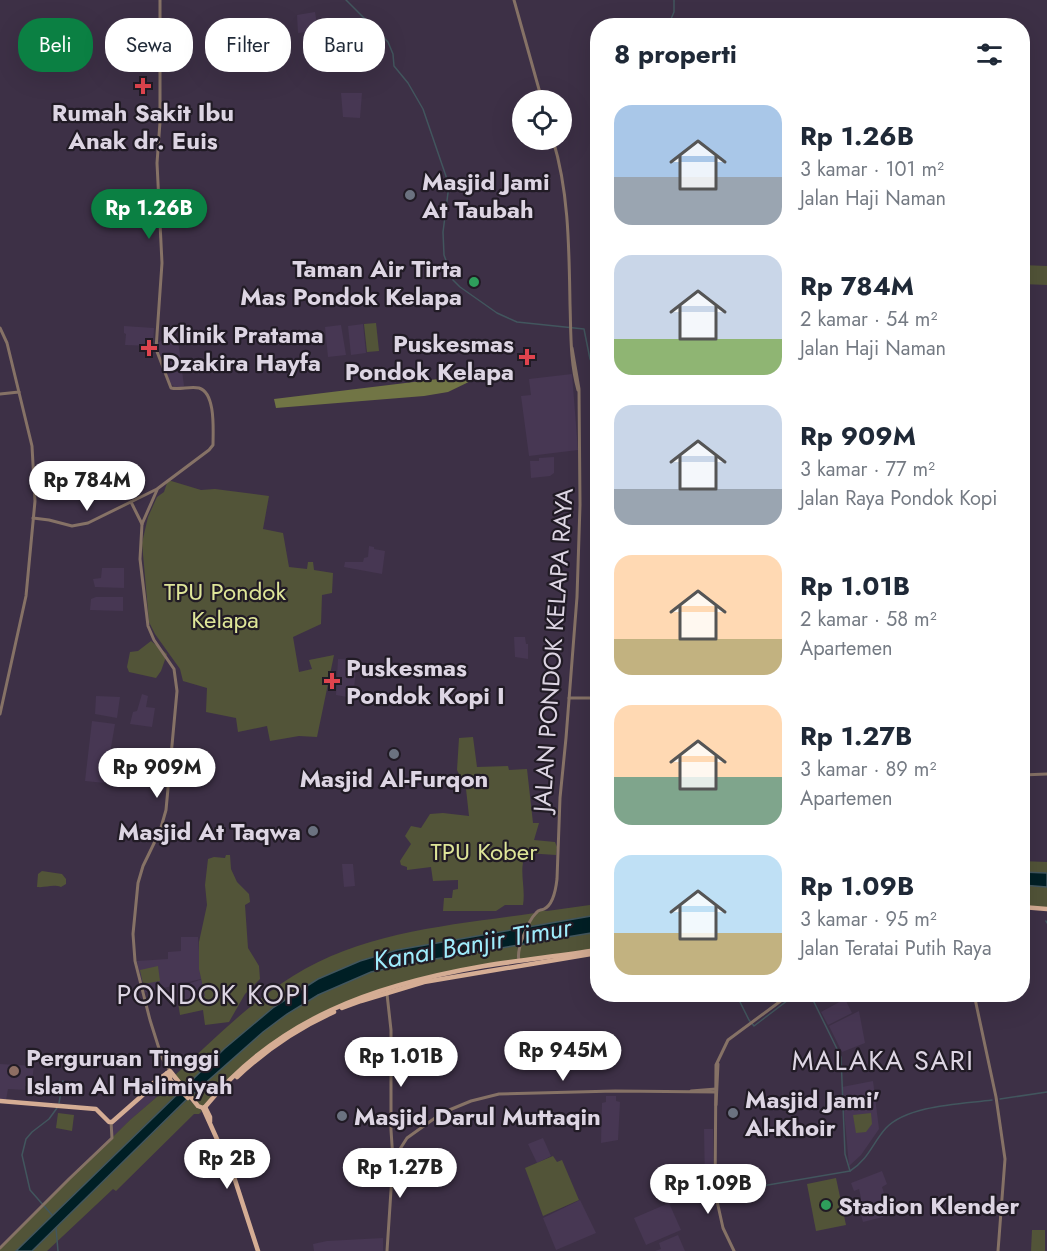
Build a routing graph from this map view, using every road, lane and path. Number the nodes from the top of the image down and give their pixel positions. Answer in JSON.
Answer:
{"nodes":[{"id":1,"x":160,"y":0,"type":"edge"},
{"id":2,"x":514,"y":0,"type":"edge"},
{"id":3,"x":539,"y":90,"type":"edge"},
{"id":4,"x":556,"y":150,"type":"edge"},
{"id":5,"x":0,"y":328,"type":"edge"},
{"id":6,"x":19,"y":392,"type":"junction"},
{"id":7,"x":0,"y":394,"type":"edge"},
{"id":8,"x":158,"y":489,"type":"junction"},
{"id":9,"x":131,"y":502,"type":"junction"},
{"id":10,"x":33,"y":518,"type":"junction"},
{"id":11,"x":142,"y":524,"type":"junction"},
{"id":12,"x":570,"y":698,"type":"junction"},
{"id":13,"x":590,"y":698,"type":"edge"},
{"id":14,"x":0,"y":714,"type":"edge"},
{"id":15,"x":1047,"y":774,"type":"edge"},
{"id":16,"x":1030,"y":775,"type":"edge"},
{"id":17,"x":590,"y":953,"type":"edge"},
{"id":18,"x":590,"y":953,"type":"edge"},
{"id":19,"x":520,"y":959,"type":"junction"},
{"id":20,"x":387,"y":991,"type":"junction"},
{"id":21,"x":779,"y":1002,"type":"edge"},
{"id":22,"x":976,"y":1002,"type":"edge"},
{"id":23,"x":171,"y":1076,"type":"junction"},
{"id":24,"x":715,"y":1091,"type":"junction"},
{"id":25,"x":0,"y":1101,"type":"edge"},
{"id":26,"x":204,"y":1109,"type":"junction"},
{"id":27,"x":111,"y":1122,"type":"junction"},
{"id":28,"x":391,"y":1142,"type":"junction"},
{"id":29,"x":401,"y":1145,"type":"junction"},
{"id":30,"x":393,"y":1160,"type":"junction"},
{"id":31,"x":0,"y":1248,"type":"edge"},
{"id":32,"x":258,"y":1251,"type":"edge"},
{"id":33,"x":387,"y":1251,"type":"edge"},
{"id":34,"x":734,"y":1251,"type":"edge"},
{"id":35,"x":998,"y":1251,"type":"edge"}],
"edges":[{"from":1,"to":8,"type":"street"},
{"from":2,"to":3,"type":"street"},
{"from":4,"to":12,"type":"street","name":"JALAN PONDOK KELAPA RAYA"},
{"from":5,"to":6,"type":"street"},
{"from":6,"to":7,"type":"street"},
{"from":6,"to":10,"type":"street"},
{"from":8,"to":9,"type":"street"},
{"from":8,"to":11,"type":"street"},
{"from":9,"to":10,"type":"street"},
{"from":9,"to":11,"type":"street"},
{"from":10,"to":14,"type":"street"},
{"from":11,"to":23,"type":"street"},
{"from":12,"to":13,"type":"street"},
{"from":12,"to":19,"type":"street","name":"JALAN PONDOK KELAPA RAYA"},
{"from":15,"to":16,"type":"street"},
{"from":17,"to":19,"type":"main road"},
{"from":18,"to":19,"type":"main road"},
{"from":19,"to":20,"type":"main road"},
{"from":20,"to":26,"type":"main road"},
{"from":20,"to":28,"type":"street"},
{"from":21,"to":24,"type":"street"},
{"from":22,"to":35,"type":"street"},
{"from":23,"to":26,"type":"main road"},
{"from":23,"to":27,"type":"main road"},
{"from":24,"to":29,"type":"street"},
{"from":24,"to":34,"type":"street"},
{"from":25,"to":27,"type":"main road"},
{"from":26,"to":32,"type":"main road"},
{"from":27,"to":31,"type":"street"},
{"from":28,"to":29,"type":"street"},
{"from":28,"to":30,"type":"street"},
{"from":29,"to":30,"type":"street"},
{"from":30,"to":33,"type":"street"}]}
